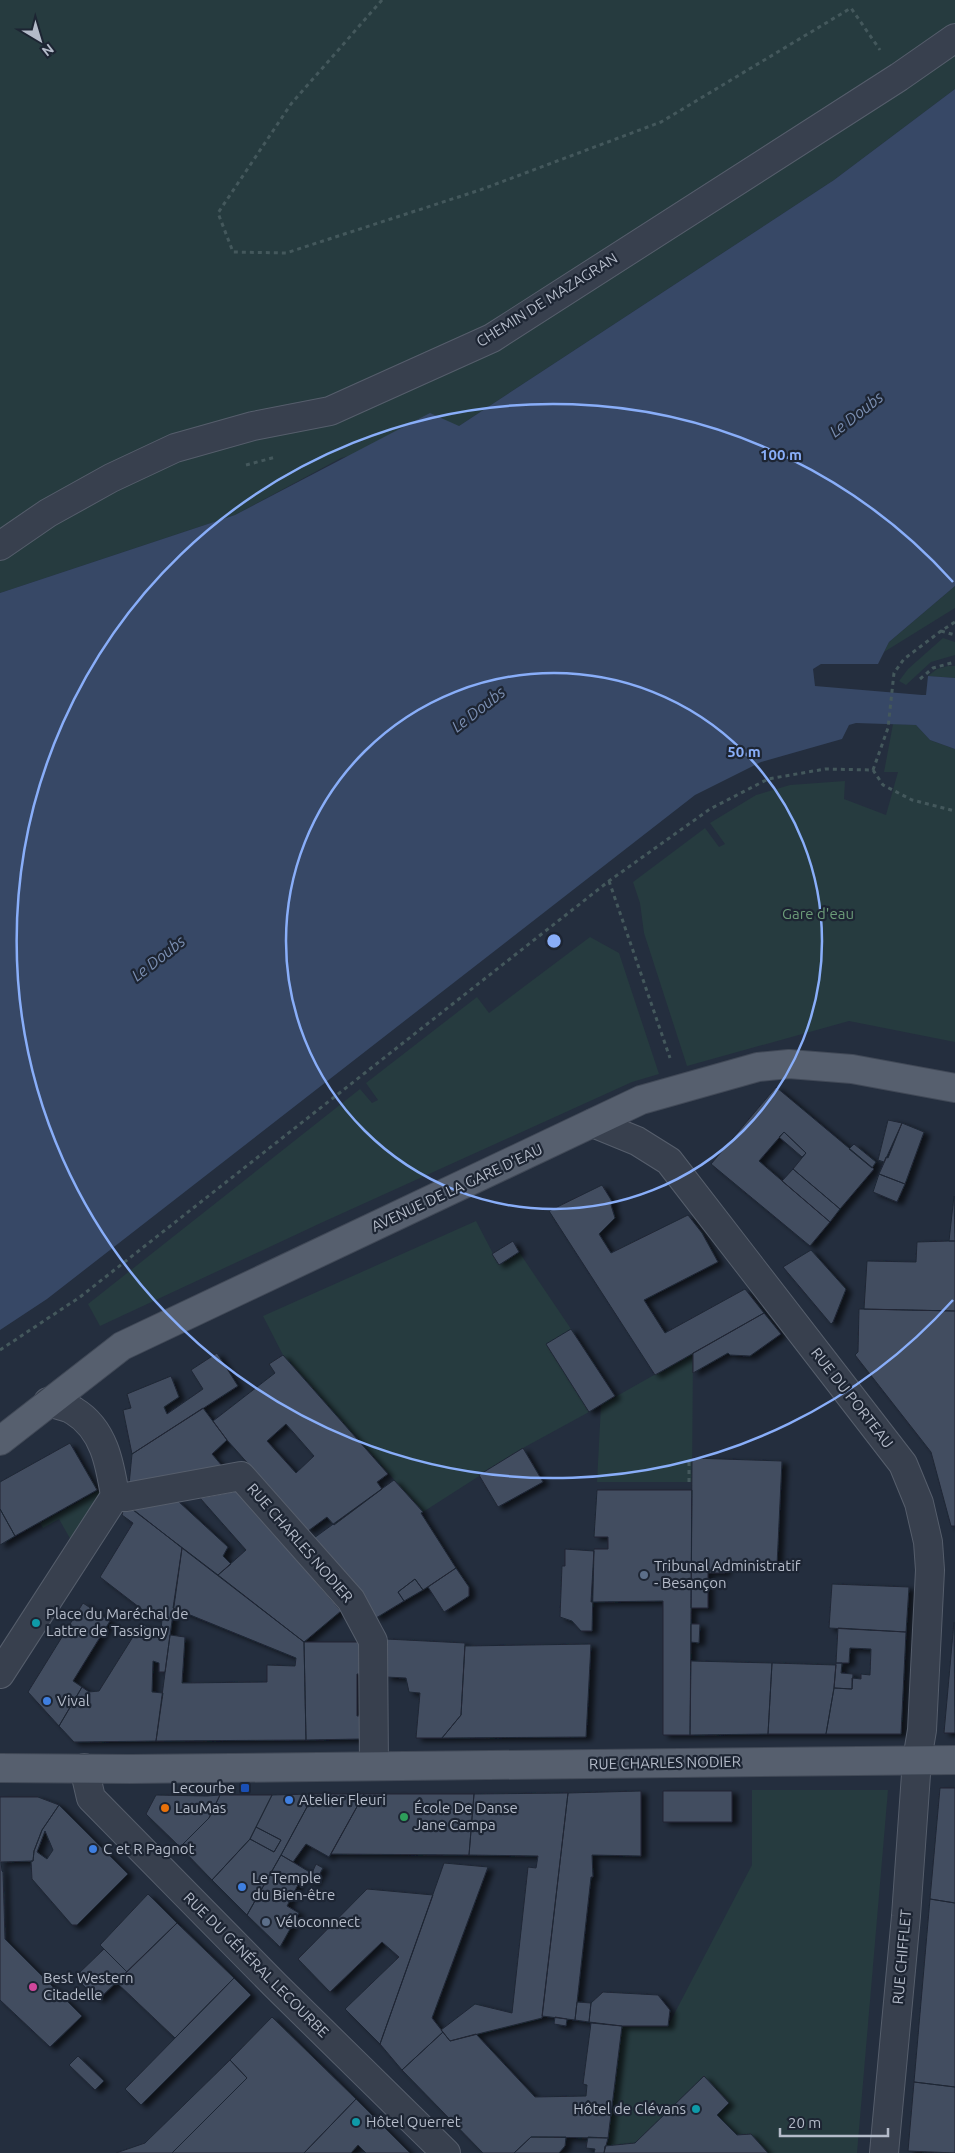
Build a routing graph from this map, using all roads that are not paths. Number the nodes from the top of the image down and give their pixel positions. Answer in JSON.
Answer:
{"nodes":[{"id":1,"x":955,"y":38,"type":"edge"},
{"id":2,"x":0,"y":546,"type":"edge"},
{"id":3,"x":955,"y":1088,"type":"edge"},
{"id":4,"x":593,"y":1123,"type":"junction"},
{"id":5,"x":48,"y":1402,"type":"junction"},
{"id":6,"x":0,"y":1440,"type":"edge"},
{"id":7,"x":115,"y":1496,"type":"junction"},
{"id":8,"x":0,"y":1674,"type":"edge"},
{"id":9,"x":917,"y":1760,"type":"junction"},
{"id":10,"x":955,"y":1760,"type":"edge"},
{"id":11,"x":374,"y":1766,"type":"junction"},
{"id":12,"x":0,"y":1768,"type":"edge"},
{"id":13,"x":84,"y":1768,"type":"junction"},
{"id":14,"x":446,"y":2153,"type":"edge"},
{"id":15,"x":884,"y":2153,"type":"edge"}],
"edges":[{"from":1,"to":2,"type":"street","name":"CHEMIN DE MAZAGRAN"},
{"from":3,"to":4,"type":"main road","name":"AVENUE DE LA GARE D'EAU"},
{"from":4,"to":5,"type":"main road","name":"AVENUE DE LA GARE D'EAU"},
{"from":4,"to":9,"type":"street","name":"RUE DU PORTEAU"},
{"from":5,"to":6,"type":"main road","name":"AVENUE DE LA GARE D'EAU"},
{"from":5,"to":7,"type":"street"},
{"from":7,"to":8,"type":"street"},
{"from":7,"to":11,"type":"street","name":"RUE CHARLES NODIER"},
{"from":9,"to":10,"type":"main road","name":"RUE CHARLES NODIER"},
{"from":9,"to":11,"type":"main road","name":"RUE CHARLES NODIER"},
{"from":9,"to":15,"type":"street","name":"RUE CHIFFLET"},
{"from":11,"to":13,"type":"main road","name":"RUE CHARLES NODIER"},
{"from":12,"to":13,"type":"main road","name":"RUE CHARLES NODIER"},
{"from":13,"to":14,"type":"street","name":"RUE DU GÉNÉRAL LECOURBE"}]}
